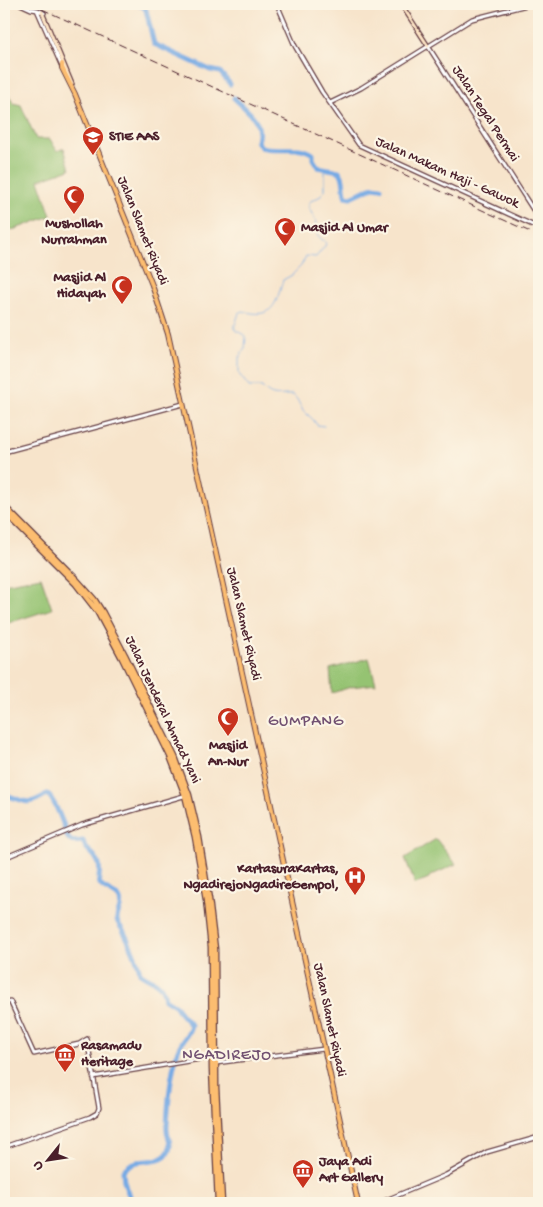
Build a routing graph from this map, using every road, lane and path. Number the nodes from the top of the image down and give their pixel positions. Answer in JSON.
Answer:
{"nodes":[{"id":1,"x":20,"y":4,"type":"edge"},
{"id":2,"x":277,"y":4,"type":"edge"},
{"id":3,"x":401,"y":4,"type":"edge"},
{"id":4,"x":531,"y":4,"type":"edge"},
{"id":5,"x":42,"y":12,"type":"tunnel mouth"},
{"id":6,"x":428,"y":46,"type":"junction"},
{"id":7,"x":63,"y":66,"type":"junction"},
{"id":8,"x":330,"y":103,"type":"junction"},
{"id":9,"x":539,"y":219,"type":"edge"},
{"id":10,"x":539,"y":228,"type":"edge"},
{"id":11,"x":183,"y":404,"type":"junction"},
{"id":12,"x":4,"y":452,"type":"edge"},
{"id":13,"x":4,"y":506,"type":"edge"},
{"id":14,"x":4,"y":512,"type":"edge"},
{"id":15,"x":187,"y":795,"type":"junction"},
{"id":16,"x":4,"y":858,"type":"edge"},
{"id":17,"x":4,"y":1002,"type":"edge"},
{"id":18,"x":79,"y":1044,"type":"junction"},
{"id":19,"x":88,"y":1046,"type":"junction"},
{"id":20,"x":324,"y":1049,"type":"junction"},
{"id":21,"x":214,"y":1057,"type":"junction"},
{"id":22,"x":214,"y":1063,"type":"junction"},
{"id":23,"x":93,"y":1077,"type":"junction"},
{"id":24,"x":539,"y":1137,"type":"edge"},
{"id":25,"x":4,"y":1147,"type":"edge"},
{"id":26,"x":220,"y":1203,"type":"edge"},
{"id":27,"x":358,"y":1203,"type":"edge"},
{"id":28,"x":380,"y":1203,"type":"edge"}],
"edges":[{"from":1,"to":7,"type":"street"},
{"from":2,"to":8,"type":"street","name":"Jalan Makam Haji - Gawok"},
{"from":3,"to":6,"type":"main road"},
{"from":4,"to":6,"type":"street"},
{"from":5,"to":7,"type":"main road"},
{"from":6,"to":8,"type":"street"},
{"from":6,"to":9,"type":"street","name":"Jalan Tegal Permai"},
{"from":7,"to":11,"type":"main road","name":"Jalan Slamet Riyadi"},
{"from":8,"to":10,"type":"street","name":"Jalan Makam Haji - Gawok"},
{"from":11,"to":12,"type":"street"},
{"from":11,"to":20,"type":"main road","name":"Jalan Slamet Riyadi"},
{"from":13,"to":15,"type":"highway","name":"Jalan Jenderal Ahmad Yani"},
{"from":14,"to":15,"type":"highway","name":"Jalan Jenderal Ahmad Yani"},
{"from":15,"to":16,"type":"street"},
{"from":15,"to":21,"type":"highway","name":"Jalan Jenderal Ahmad Yani"},
{"from":17,"to":18,"type":"street"},
{"from":18,"to":19,"type":"street"},
{"from":18,"to":19,"type":"street"},
{"from":19,"to":23,"type":"street"},
{"from":20,"to":22,"type":"street"},
{"from":20,"to":27,"type":"main road","name":"Jalan Slamet Riyadi"},
{"from":21,"to":22,"type":"highway","name":"Jalan Jenderal Ahmad Yani"},
{"from":21,"to":23,"type":"street"},
{"from":22,"to":26,"type":"highway","name":"Jalan Jenderal Ahmad Yani"},
{"from":23,"to":25,"type":"street"},
{"from":24,"to":28,"type":"street"}]}
